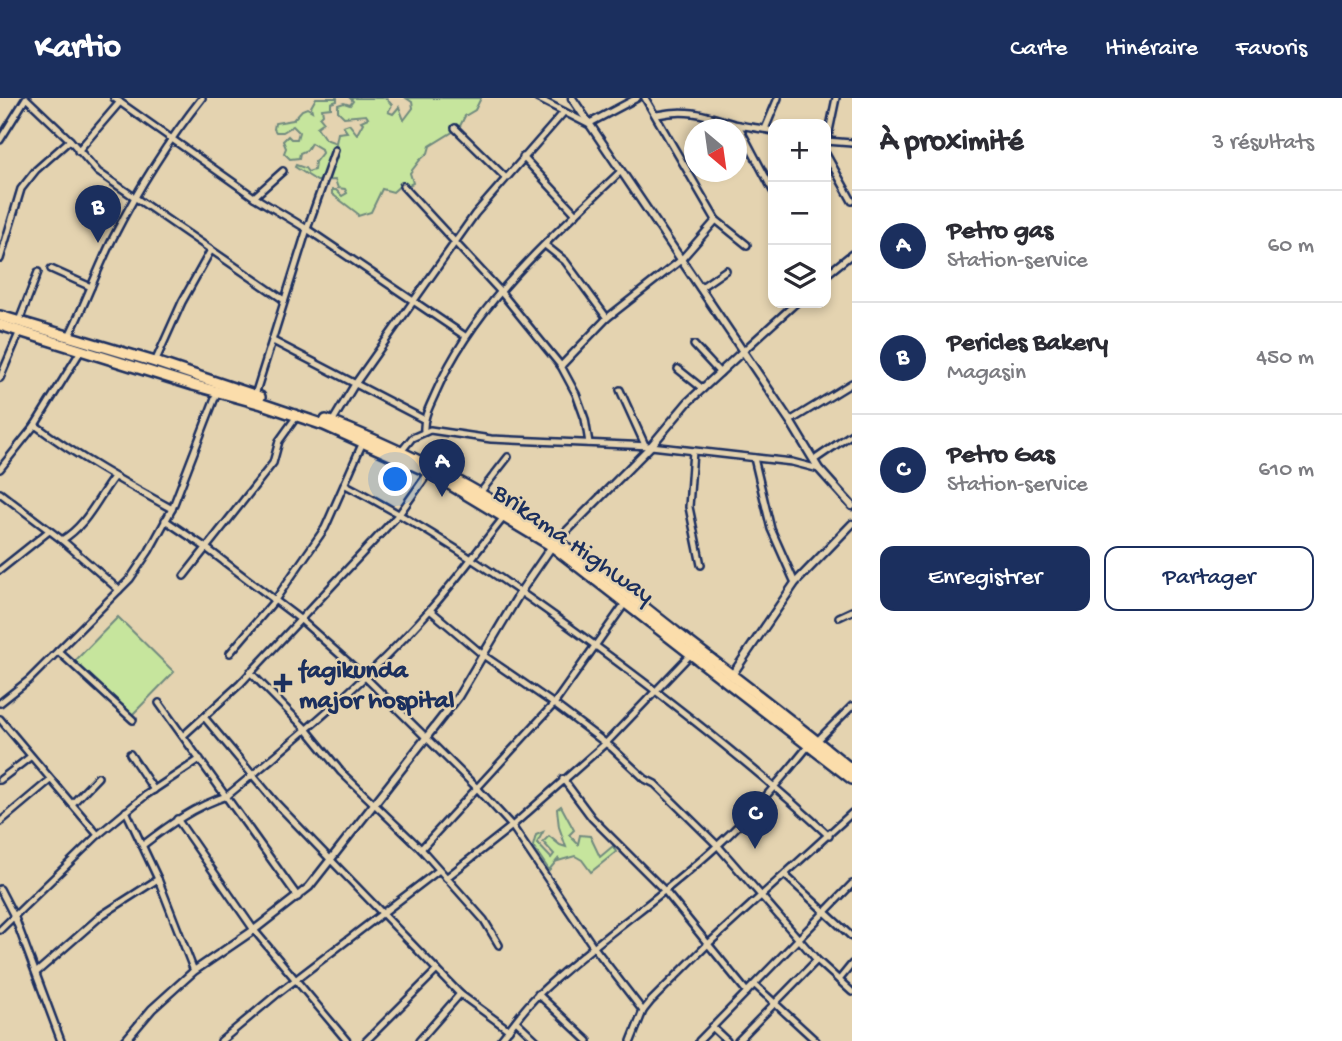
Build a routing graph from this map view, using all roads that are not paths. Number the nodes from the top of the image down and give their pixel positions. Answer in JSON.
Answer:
{"nodes":[{"id":1,"x":202,"y":98,"type":"edge"},
{"id":2,"x":537,"y":98,"type":"edge"},
{"id":3,"x":572,"y":98,"type":"edge"},
{"id":4,"x":637,"y":98,"type":"edge"},
{"id":5,"x":645,"y":98,"type":"edge"},
{"id":6,"x":778,"y":98,"type":"edge"},
{"id":7,"x":835,"y":98,"type":"edge"},
{"id":8,"x":117,"y":100,"type":"edge"},
{"id":9,"x":564,"y":112,"type":"junction"},
{"id":10,"x":657,"y":115,"type":"junction"},
{"id":11,"x":718,"y":119,"type":"edge"},
{"id":12,"x":831,"y":119,"type":"edge"},
{"id":13,"x":588,"y":124,"type":"junction"},
{"id":14,"x":747,"y":126,"type":"edge"},
{"id":15,"x":454,"y":128,"type":"dead end"},
{"id":16,"x":765,"y":129,"type":"junction"},
{"id":17,"x":768,"y":130,"type":"edge"},
{"id":18,"x":0,"y":140,"type":"edge"},
{"id":19,"x":70,"y":140,"type":"junction"},
{"id":20,"x":172,"y":140,"type":"junction"},
{"id":21,"x":831,"y":141,"type":"edge"},
{"id":22,"x":747,"y":142,"type":"edge"},
{"id":23,"x":852,"y":143,"type":"edge"},
{"id":24,"x":335,"y":150,"type":"dead end"},
{"id":25,"x":78,"y":151,"type":"junction"},
{"id":26,"x":523,"y":157,"type":"junction"},
{"id":27,"x":831,"y":163,"type":"edge"},
{"id":28,"x":283,"y":171,"type":"dead end"},
{"id":29,"x":620,"y":172,"type":"junction"},
{"id":30,"x":505,"y":177,"type":"junction"},
{"id":31,"x":768,"y":182,"type":"edge"},
{"id":32,"x":403,"y":186,"type":"dead end"},
{"id":33,"x":254,"y":197,"type":"junction"},
{"id":34,"x":135,"y":198,"type":"junction"},
{"id":35,"x":852,"y":201,"type":"edge"},
{"id":36,"x":576,"y":214,"type":"junction"},
{"id":37,"x":716,"y":220,"type":"junction"},
{"id":38,"x":307,"y":229,"type":"junction"},
{"id":39,"x":454,"y":242,"type":"junction"},
{"id":40,"x":545,"y":245,"type":"junction"},
{"id":41,"x":747,"y":245,"type":"dead end"},
{"id":42,"x":212,"y":250,"type":"junction"},
{"id":43,"x":852,"y":254,"type":"edge"},
{"id":44,"x":0,"y":259,"type":"edge"},
{"id":45,"x":681,"y":260,"type":"junction"},
{"id":46,"x":831,"y":267,"type":"edge"},
{"id":47,"x":51,"y":269,"type":"dead end"},
{"id":48,"x":833,"y":269,"type":"joint"},
{"id":49,"x":726,"y":270,"type":"dead end"},
{"id":50,"x":38,"y":272,"type":"dead end"},
{"id":51,"x":91,"y":287,"type":"junction"},
{"id":52,"x":700,"y":288,"type":"junction"},
{"id":53,"x":500,"y":291,"type":"junction"},
{"id":54,"x":284,"y":300,"type":"junction"},
{"id":55,"x":413,"y":300,"type":"junction"},
{"id":56,"x":790,"y":308,"type":"edge"},
{"id":57,"x":0,"y":316,"type":"edge"},
{"id":58,"x":607,"y":318,"type":"junction"},
{"id":59,"x":0,"y":325,"type":"edge"},
{"id":60,"x":20,"y":326,"type":"junction"},
{"id":61,"x":69,"y":336,"type":"junction"},
{"id":62,"x":465,"y":336,"type":"junction"},
{"id":63,"x":273,"y":341,"type":"junction"},
{"id":64,"x":694,"y":345,"type":"dead end"},
{"id":65,"x":82,"y":349,"type":"junction"},
{"id":66,"x":742,"y":352,"type":"junction"},
{"id":67,"x":155,"y":362,"type":"junction"},
{"id":68,"x":561,"y":366,"type":"junction"},
{"id":69,"x":678,"y":369,"type":"dead end"},
{"id":70,"x":720,"y":373,"type":"junction"},
{"id":71,"x":0,"y":379,"type":"edge"},
{"id":72,"x":195,"y":380,"type":"junction"},
{"id":73,"x":852,"y":383,"type":"edge"},
{"id":74,"x":355,"y":384,"type":"junction"},
{"id":75,"x":703,"y":389,"type":"junction"},
{"id":76,"x":219,"y":390,"type":"junction"},
{"id":77,"x":620,"y":390,"type":"dead end"},
{"id":78,"x":255,"y":395,"type":"junction"},
{"id":79,"x":297,"y":416,"type":"junction"},
{"id":80,"x":423,"y":419,"type":"junction"},
{"id":81,"x":790,"y":421,"type":"junction"},
{"id":82,"x":332,"y":422,"type":"junction"},
{"id":83,"x":35,"y":425,"type":"junction"},
{"id":84,"x":424,"y":431,"type":"junction"},
{"id":85,"x":852,"y":433,"type":"edge"},
{"id":86,"x":363,"y":442,"type":"junction"},
{"id":87,"x":589,"y":443,"type":"junction"},
{"id":88,"x":648,"y":445,"type":"junction"},
{"id":89,"x":693,"y":451,"type":"junction"},
{"id":90,"x":399,"y":454,"type":"junction"},
{"id":91,"x":508,"y":457,"type":"dead end"},
{"id":92,"x":754,"y":458,"type":"junction"},
{"id":93,"x":814,"y":460,"type":"junction"},
{"id":94,"x":0,"y":469,"type":"edge"},
{"id":95,"x":819,"y":469,"type":"junction"},
{"id":96,"x":429,"y":472,"type":"junction"},
{"id":97,"x":114,"y":477,"type":"junction"},
{"id":98,"x":344,"y":484,"type":"junction"},
{"id":99,"x":0,"y":493,"type":"edge"},
{"id":100,"x":480,"y":493,"type":"junction"},
{"id":101,"x":852,"y":506,"type":"edge"},
{"id":102,"x":172,"y":509,"type":"junction"},
{"id":103,"x":400,"y":513,"type":"junction"},
{"id":104,"x":505,"y":516,"type":"junction"},
{"id":105,"x":165,"y":520,"type":"junction"},
{"id":106,"x":852,"y":524,"type":"edge"},
{"id":107,"x":49,"y":531,"type":"junction"},
{"id":108,"x":62,"y":540,"type":"junction"},
{"id":109,"x":554,"y":544,"type":"junction"},
{"id":110,"x":205,"y":547,"type":"junction"},
{"id":111,"x":470,"y":558,"type":"junction"},
{"id":112,"x":701,"y":565,"type":"dead end"},
{"id":113,"x":0,"y":570,"type":"edge"},
{"id":114,"x":184,"y":576,"type":"dead end"},
{"id":115,"x":795,"y":583,"type":"junction"},
{"id":116,"x":119,"y":590,"type":"junction"},
{"id":117,"x":521,"y":591,"type":"junction"},
{"id":118,"x":275,"y":600,"type":"junction"},
{"id":119,"x":626,"y":602,"type":"junction"},
{"id":120,"x":430,"y":610,"type":"junction"},
{"id":121,"x":852,"y":611,"type":"edge"},
{"id":122,"x":839,"y":617,"type":"dead end"},
{"id":123,"x":301,"y":620,"type":"junction"},
{"id":124,"x":596,"y":646,"type":"junction"},
{"id":125,"x":58,"y":651,"type":"junction"},
{"id":126,"x":230,"y":653,"type":"dead end"},
{"id":127,"x":692,"y":653,"type":"junction"},
{"id":128,"x":483,"y":655,"type":"junction"},
{"id":129,"x":250,"y":672,"type":"junction"},
{"id":130,"x":732,"y":675,"type":"junction"},
{"id":131,"x":365,"y":677,"type":"junction"},
{"id":132,"x":655,"y":690,"type":"junction"},
{"id":133,"x":0,"y":703,"type":"edge"},
{"id":134,"x":159,"y":703,"type":"dead end"},
{"id":135,"x":554,"y":704,"type":"junction"},
{"id":136,"x":852,"y":706,"type":"edge"},
{"id":137,"x":204,"y":717,"type":"junction"},
{"id":138,"x":0,"y":719,"type":"edge"},
{"id":139,"x":133,"y":720,"type":"dead end"},
{"id":140,"x":307,"y":730,"type":"junction"},
{"id":141,"x":184,"y":736,"type":"junction"},
{"id":142,"x":427,"y":738,"type":"junction"},
{"id":143,"x":606,"y":743,"type":"junction"},
{"id":144,"x":813,"y":743,"type":"junction"},
{"id":145,"x":130,"y":754,"type":"dead end"},
{"id":146,"x":30,"y":757,"type":"junction"},
{"id":147,"x":200,"y":759,"type":"junction"},
{"id":148,"x":852,"y":770,"type":"edge"},
{"id":149,"x":252,"y":775,"type":"junction"},
{"id":150,"x":98,"y":777,"type":"dead end"},
{"id":151,"x":563,"y":779,"type":"junction"},
{"id":152,"x":852,"y":779,"type":"edge"},
{"id":153,"x":0,"y":780,"type":"edge"},
{"id":154,"x":50,"y":780,"type":"junction"},
{"id":155,"x":776,"y":787,"type":"junction"},
{"id":156,"x":478,"y":789,"type":"junction"},
{"id":157,"x":154,"y":790,"type":"junction"},
{"id":158,"x":227,"y":796,"type":"junction"},
{"id":159,"x":72,"y":804,"type":"junction"},
{"id":160,"x":374,"y":806,"type":"junction"},
{"id":161,"x":126,"y":811,"type":"junction"},
{"id":162,"x":852,"y":813,"type":"edge"},
{"id":163,"x":177,"y":819,"type":"junction"},
{"id":164,"x":0,"y":822,"type":"edge"},
{"id":165,"x":512,"y":826,"type":"junction"},
{"id":166,"x":98,"y":835,"type":"junction"},
{"id":167,"x":830,"y":836,"type":"junction"},
{"id":168,"x":143,"y":845,"type":"junction"},
{"id":169,"x":718,"y":846,"type":"junction"},
{"id":170,"x":421,"y":849,"type":"junction"},
{"id":171,"x":332,"y":860,"type":"junction"},
{"id":172,"x":439,"y":870,"type":"junction"},
{"id":173,"x":785,"y":875,"type":"junction"},
{"id":174,"x":446,"y":878,"type":"junction"},
{"id":175,"x":158,"y":879,"type":"junction"},
{"id":176,"x":852,"y":884,"type":"edge"},
{"id":177,"x":0,"y":889,"type":"edge"},
{"id":178,"x":665,"y":891,"type":"junction"},
{"id":179,"x":761,"y":895,"type":"junction"},
{"id":180,"x":298,"y":897,"type":"junction"},
{"id":181,"x":824,"y":911,"type":"junction"},
{"id":182,"x":383,"y":914,"type":"junction"},
{"id":183,"x":15,"y":918,"type":"junction"},
{"id":184,"x":0,"y":930,"type":"edge"},
{"id":185,"x":254,"y":930,"type":"junction"},
{"id":186,"x":852,"y":937,"type":"edge"},
{"id":187,"x":798,"y":939,"type":"junction"},
{"id":188,"x":708,"y":944,"type":"junction"},
{"id":189,"x":499,"y":945,"type":"dead end"},
{"id":190,"x":593,"y":946,"type":"junction"},
{"id":191,"x":817,"y":960,"type":"junction"},
{"id":192,"x":852,"y":964,"type":"edge"},
{"id":193,"x":437,"y":970,"type":"junction"},
{"id":194,"x":194,"y":971,"type":"junction"},
{"id":195,"x":37,"y":972,"type":"junction"},
{"id":196,"x":295,"y":980,"type":"junction"},
{"id":197,"x":839,"y":980,"type":"junction"},
{"id":198,"x":755,"y":985,"type":"junction"},
{"id":199,"x":747,"y":992,"type":"junction"},
{"id":200,"x":852,"y":992,"type":"edge"},
{"id":201,"x":460,"y":994,"type":"junction"},
{"id":202,"x":538,"y":994,"type":"junction"},
{"id":203,"x":774,"y":1002,"type":"junction"},
{"id":204,"x":643,"y":1011,"type":"junction"},
{"id":205,"x":516,"y":1021,"type":"junction"},
{"id":206,"x":712,"y":1027,"type":"junction"},
{"id":207,"x":509,"y":1030,"type":"junction"},
{"id":208,"x":634,"y":1040,"type":"edge"},
{"id":209,"x":61,"y":1041,"type":"edge"},
{"id":210,"x":125,"y":1041,"type":"edge"},
{"id":211,"x":221,"y":1041,"type":"edge"},
{"id":212,"x":347,"y":1041,"type":"edge"},
{"id":213,"x":366,"y":1041,"type":"edge"},
{"id":214,"x":419,"y":1041,"type":"edge"},
{"id":215,"x":500,"y":1041,"type":"edge"},
{"id":216,"x":537,"y":1041,"type":"edge"},
{"id":217,"x":588,"y":1041,"type":"edge"},
{"id":218,"x":699,"y":1041,"type":"edge"},
{"id":219,"x":727,"y":1041,"type":"edge"},
{"id":220,"x":738,"y":1041,"type":"edge"},
{"id":221,"x":816,"y":1041,"type":"edge"}],
"edges":[{"from":1,"to":20,"type":"street"},
{"from":2,"to":9,"type":"street"},
{"from":3,"to":13,"type":"street"},
{"from":4,"to":13,"type":"street"},
{"from":5,"to":10,"type":"street"},
{"from":6,"to":16,"type":"street"},
{"from":7,"to":12,"type":"street"},
{"from":8,"to":20,"type":"street"},
{"from":8,"to":25,"type":"street"},
{"from":9,"to":13,"type":"street"},
{"from":9,"to":26,"type":"street"},
{"from":10,"to":11,"type":"street"},
{"from":10,"to":37,"type":"street"},
{"from":13,"to":29,"type":"street"},
{"from":14,"to":16,"type":"street"},
{"from":15,"to":30,"type":"street"},
{"from":16,"to":17,"type":"street"},
{"from":18,"to":19,"type":"street"},
{"from":19,"to":25,"type":"street"},
{"from":19,"to":44,"type":"street"},
{"from":20,"to":33,"type":"street"},
{"from":20,"to":34,"type":"street"},
{"from":21,"to":23,"type":"street"},
{"from":22,"to":31,"type":"street"},
{"from":24,"to":38,"type":"street"},
{"from":25,"to":34,"type":"street"},
{"from":26,"to":30,"type":"street"},
{"from":26,"to":36,"type":"street"},
{"from":27,"to":35,"type":"street"},
{"from":28,"to":33,"type":"street"},
{"from":29,"to":36,"type":"street"},
{"from":29,"to":45,"type":"street"},
{"from":30,"to":39,"type":"street"},
{"from":32,"to":39,"type":"street"},
{"from":33,"to":38,"type":"street"},
{"from":34,"to":42,"type":"street"},
{"from":34,"to":51,"type":"street"},
{"from":36,"to":40,"type":"street"},
{"from":37,"to":41,"type":"street"},
{"from":37,"to":45,"type":"street"},
{"from":38,"to":54,"type":"street"},
{"from":38,"to":55,"type":"street"},
{"from":39,"to":53,"type":"street"},
{"from":39,"to":55,"type":"street"},
{"from":40,"to":53,"type":"street"},
{"from":40,"to":58,"type":"street"},
{"from":42,"to":54,"type":"street"},
{"from":42,"to":67,"type":"street"},
{"from":43,"to":48,"type":"street"},
{"from":45,"to":52,"type":"street"},
{"from":45,"to":58,"type":"street"},
{"from":46,"to":48,"type":"street"},
{"from":47,"to":51,"type":"street"},
{"from":49,"to":52,"type":"street"},
{"from":50,"to":60,"type":"street"},
{"from":51,"to":61,"type":"street"},
{"from":52,"to":66,"type":"street"},
{"from":53,"to":62,"type":"street"},
{"from":53,"to":68,"type":"street"},
{"from":54,"to":63,"type":"street"},
{"from":55,"to":62,"type":"street"},
{"from":55,"to":74,"type":"street"},
{"from":56,"to":66,"type":"street"},
{"from":57,"to":60,"type":"highway","name":"Brikama Highway"},
{"from":58,"to":68,"type":"street"},
{"from":59,"to":60,"type":"highway","name":"Brikama Highway"},
{"from":60,"to":61,"type":"highway","name":"Brikama Highway"},
{"from":60,"to":65,"type":"highway","name":"Brikama Highway"},
{"from":60,"to":71,"type":"street"},
{"from":61,"to":67,"type":"highway","name":"Brikama Highway"},
{"from":62,"to":80,"type":"street"},
{"from":63,"to":74,"type":"street"},
{"from":63,"to":78,"type":"street"},
{"from":64,"to":70,"type":"street"},
{"from":65,"to":72,"type":"highway","name":"Brikama Highway"},
{"from":65,"to":83,"type":"street"},
{"from":66,"to":70,"type":"street"},
{"from":66,"to":81,"type":"street"},
{"from":67,"to":72,"type":"highway","name":"Brikama Highway"},
{"from":68,"to":87,"type":"street"},
{"from":69,"to":75,"type":"street"},
{"from":70,"to":75,"type":"street"},
{"from":72,"to":76,"type":"highway","name":"Brikama Highway"},
{"from":72,"to":78,"type":"highway","name":"Brikama Highway"},
{"from":73,"to":81,"type":"street"},
{"from":74,"to":80,"type":"street"},
{"from":74,"to":82,"type":"street"},
{"from":75,"to":88,"type":"street"},
{"from":76,"to":79,"type":"highway","name":"Brikama Highway"},
{"from":76,"to":102,"type":"street"},
{"from":77,"to":88,"type":"street"},
{"from":78,"to":82,"type":"highway","name":"Brikama Highway"},
{"from":79,"to":86,"type":"highway","name":"Brikama Highway"},
{"from":79,"to":110,"type":"street"},
{"from":80,"to":84,"type":"street"},
{"from":81,"to":93,"type":"street"},
{"from":82,"to":90,"type":"highway","name":"Brikama Highway"},
{"from":83,"to":94,"type":"street"},
{"from":83,"to":97,"type":"street"},
{"from":84,"to":87,"type":"street"},
{"from":84,"to":90,"type":"street"},
{"from":85,"to":93,"type":"street"},
{"from":86,"to":90,"type":"highway","name":"Brikama Highway"},
{"from":86,"to":98,"type":"street"},
{"from":87,"to":88,"type":"street"},
{"from":88,"to":89,"type":"street"},
{"from":88,"to":109,"type":"street"},
{"from":89,"to":92,"type":"street"},
{"from":89,"to":112,"type":"street"},
{"from":90,"to":96,"type":"highway","name":"Brikama Highway"},
{"from":90,"to":100,"type":"highway","name":"Brikama Highway"},
{"from":91,"to":100,"type":"street"},
{"from":92,"to":95,"type":"street"},
{"from":92,"to":115,"type":"street"},
{"from":93,"to":95,"type":"street"},
{"from":95,"to":101,"type":"street"},
{"from":96,"to":103,"type":"street"},
{"from":96,"to":104,"type":"highway","name":"Brikama Highway"},
{"from":97,"to":102,"type":"street"},
{"from":97,"to":108,"type":"street"},
{"from":98,"to":103,"type":"street"},
{"from":98,"to":118,"type":"street"},
{"from":99,"to":107,"type":"street"},
{"from":100,"to":109,"type":"highway","name":"Brikama Highway"},
{"from":102,"to":105,"type":"street"},
{"from":103,"to":111,"type":"street"},
{"from":103,"to":123,"type":"street"},
{"from":104,"to":109,"type":"highway","name":"Brikama Highway"},
{"from":104,"to":111,"type":"street"},
{"from":105,"to":110,"type":"street"},
{"from":105,"to":116,"type":"street"},
{"from":106,"to":115,"type":"street"},
{"from":107,"to":108,"type":"street"},
{"from":107,"to":113,"type":"street"},
{"from":108,"to":116,"type":"street"},
{"from":109,"to":117,"type":"street"},
{"from":109,"to":119,"type":"highway","name":"Brikama Highway"},
{"from":109,"to":130,"type":"highway","name":"Brikama Highway"},
{"from":110,"to":114,"type":"street"},
{"from":110,"to":118,"type":"street"},
{"from":111,"to":117,"type":"street"},
{"from":111,"to":120,"type":"street"},
{"from":115,"to":130,"type":"street"},
{"from":116,"to":125,"type":"street"},
{"from":117,"to":124,"type":"street"},
{"from":117,"to":128,"type":"street"},
{"from":118,"to":123,"type":"street"},
{"from":118,"to":126,"type":"street"},
{"from":119,"to":124,"type":"street"},
{"from":119,"to":127,"type":"highway","name":"Brikama Highway"},
{"from":120,"to":128,"type":"street"},
{"from":120,"to":131,"type":"street"},
{"from":121,"to":122,"type":"street"},
{"from":123,"to":129,"type":"street"},
{"from":123,"to":131,"type":"street"},
{"from":124,"to":132,"type":"street"},
{"from":124,"to":135,"type":"street"},
{"from":125,"to":133,"type":"street"},
{"from":125,"to":139,"type":"street"},
{"from":127,"to":132,"type":"street"},
{"from":127,"to":144,"type":"highway","name":"Brikama Highway"},
{"from":128,"to":135,"type":"street"},
{"from":128,"to":142,"type":"street"},
{"from":129,"to":137,"type":"street"},
{"from":129,"to":140,"type":"street"},
{"from":130,"to":144,"type":"highway","name":"Brikama Highway"},
{"from":131,"to":140,"type":"street"},
{"from":131,"to":142,"type":"street"},
{"from":132,"to":143,"type":"street"},
{"from":132,"to":155,"type":"street"},
{"from":134,"to":141,"type":"street"},
{"from":135,"to":143,"type":"street"},
{"from":135,"to":156,"type":"street"},
{"from":136,"to":144,"type":"street"},
{"from":137,"to":141,"type":"street"},
{"from":137,"to":149,"type":"street"},
{"from":138,"to":146,"type":"street"},
{"from":140,"to":149,"type":"street"},
{"from":140,"to":160,"type":"street"},
{"from":141,"to":147,"type":"street"},
{"from":142,"to":156,"type":"street"},
{"from":142,"to":160,"type":"street"},
{"from":143,"to":151,"type":"street"},
{"from":143,"to":169,"type":"street"},
{"from":144,"to":148,"type":"highway","name":"Brikama Highway"},
{"from":144,"to":152,"type":"highway","name":"Brikama Highway"},
{"from":144,"to":155,"type":"street"},
{"from":145,"to":157,"type":"street"},
{"from":146,"to":153,"type":"street"},
{"from":146,"to":154,"type":"street"},
{"from":147,"to":157,"type":"street"},
{"from":147,"to":158,"type":"street"},
{"from":149,"to":158,"type":"street"},
{"from":149,"to":171,"type":"street"},
{"from":150,"to":159,"type":"street"},
{"from":151,"to":165,"type":"street"},
{"from":151,"to":178,"type":"street"},
{"from":154,"to":159,"type":"street"},
{"from":154,"to":164,"type":"street"},
{"from":155,"to":167,"type":"street"},
{"from":155,"to":169,"type":"street"},
{"from":156,"to":165,"type":"street"},
{"from":156,"to":170,"type":"street"},
{"from":157,"to":161,"type":"street"},
{"from":158,"to":163,"type":"street"},
{"from":158,"to":180,"type":"street"},
{"from":159,"to":166,"type":"street"},
{"from":160,"to":170,"type":"street"},
{"from":160,"to":171,"type":"street"},
{"from":161,"to":166,"type":"street"},
{"from":161,"to":168,"type":"street"},
{"from":162,"to":167,"type":"street"},
{"from":163,"to":168,"type":"street"},
{"from":163,"to":185,"type":"street"},
{"from":165,"to":174,"type":"street"},
{"from":165,"to":190,"type":"street"},
{"from":166,"to":183,"type":"street"},
{"from":167,"to":173,"type":"street"},
{"from":168,"to":175,"type":"street"},
{"from":169,"to":178,"type":"street"},
{"from":169,"to":179,"type":"street"},
{"from":170,"to":172,"type":"street"},
{"from":171,"to":180,"type":"street"},
{"from":171,"to":182,"type":"street"},
{"from":172,"to":174,"type":"street"},
{"from":172,"to":182,"type":"street"},
{"from":173,"to":179,"type":"street"},
{"from":173,"to":181,"type":"street"},
{"from":174,"to":189,"type":"street"},
{"from":175,"to":194,"type":"street"},
{"from":175,"to":195,"type":"street"},
{"from":176,"to":181,"type":"street"},
{"from":177,"to":183,"type":"street"},
{"from":178,"to":188,"type":"street"},
{"from":178,"to":190,"type":"street"},
{"from":179,"to":187,"type":"street"},
{"from":179,"to":188,"type":"street"},
{"from":180,"to":185,"type":"street"},
{"from":181,"to":186,"type":"street"},
{"from":181,"to":187,"type":"street"},
{"from":182,"to":193,"type":"street"},
{"from":182,"to":196,"type":"street"},
{"from":183,"to":184,"type":"street"},
{"from":183,"to":195,"type":"street"},
{"from":185,"to":194,"type":"street"},
{"from":185,"to":196,"type":"street"},
{"from":187,"to":191,"type":"street"},
{"from":187,"to":198,"type":"street"},
{"from":188,"to":199,"type":"street"},
{"from":188,"to":204,"type":"street"},
{"from":190,"to":202,"type":"street"},
{"from":190,"to":204,"type":"street"},
{"from":191,"to":197,"type":"street"},
{"from":191,"to":203,"type":"street"},
{"from":192,"to":197,"type":"street"},
{"from":193,"to":201,"type":"street"},
{"from":193,"to":213,"type":"street"},
{"from":194,"to":210,"type":"street"},
{"from":195,"to":209,"type":"street"},
{"from":196,"to":211,"type":"street"},
{"from":196,"to":212,"type":"street"},
{"from":197,"to":200,"type":"street"},
{"from":198,"to":199,"type":"street"},
{"from":198,"to":203,"type":"street"},
{"from":199,"to":206,"type":"street"},
{"from":201,"to":207,"type":"street"},
{"from":201,"to":214,"type":"street"},
{"from":202,"to":205,"type":"street"},
{"from":202,"to":217,"type":"street"},
{"from":203,"to":220,"type":"street"},
{"from":203,"to":221,"type":"street"},
{"from":204,"to":208,"type":"street"},
{"from":205,"to":207,"type":"street"},
{"from":205,"to":216,"type":"street"},
{"from":206,"to":218,"type":"street"},
{"from":206,"to":219,"type":"street"},
{"from":207,"to":215,"type":"street"}]}
